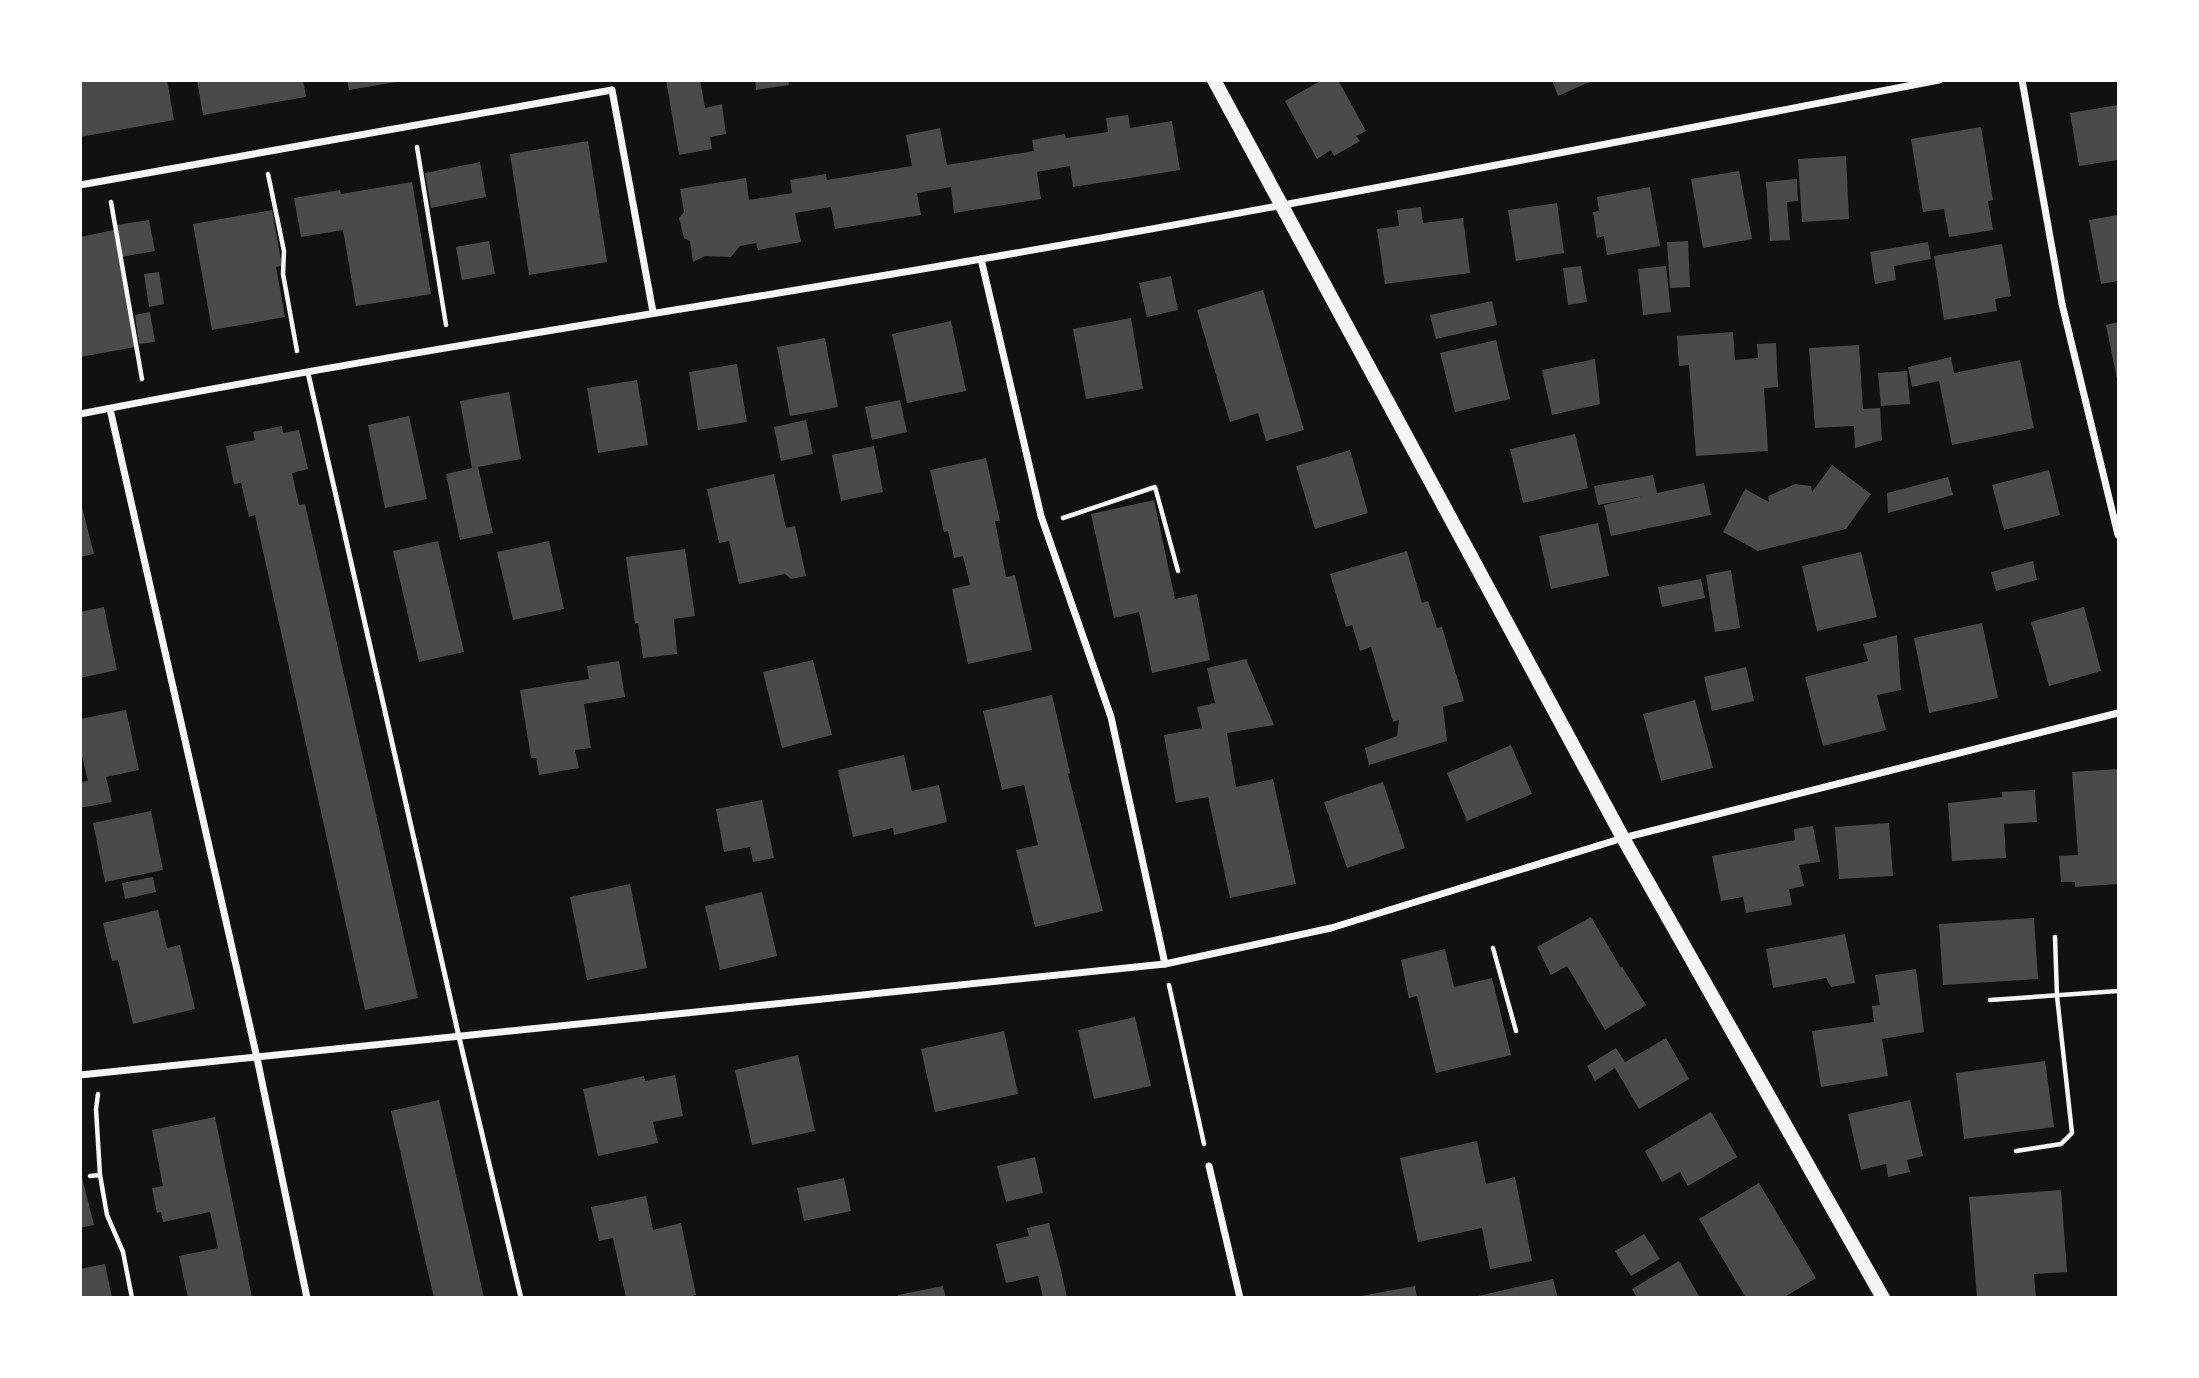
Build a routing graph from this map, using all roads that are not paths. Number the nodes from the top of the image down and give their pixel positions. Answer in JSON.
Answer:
{"nodes":[{"id":1,"x":1214,"y":80,"type":"edge"},
{"id":2,"x":1939,"y":80,"type":"edge"},
{"id":3,"x":2022,"y":80,"type":"edge"},
{"id":4,"x":80,"y":185,"type":"edge"},
{"id":5,"x":1282,"y":206,"type":"junction"},
{"id":6,"x":981,"y":259,"type":"junction"},
{"id":7,"x":653,"y":312,"type":"junction"},
{"id":8,"x":305,"y":374,"type":"junction"},
{"id":9,"x":110,"y":408,"type":"junction"},
{"id":10,"x":80,"y":414,"type":"edge"},
{"id":11,"x":2118,"y":533,"type":"edge"},
{"id":12,"x":2119,"y":713,"type":"edge"},
{"id":13,"x":1623,"y":838,"type":"junction"},
{"id":14,"x":1165,"y":964,"type":"junction"},
{"id":15,"x":459,"y":1037,"type":"junction"},
{"id":16,"x":257,"y":1058,"type":"junction"},
{"id":17,"x":80,"y":1075,"type":"edge"},
{"id":18,"x":1209,"y":1166,"type":"road end"},
{"id":19,"x":307,"y":1297,"type":"edge"},
{"id":20,"x":521,"y":1297,"type":"edge"},
{"id":21,"x":1240,"y":1297,"type":"edge"},
{"id":22,"x":1883,"y":1297,"type":"edge"}],
"edges":[{"from":1,"to":5,"type":"main road"},
{"from":2,"to":5,"type":"street"},
{"from":3,"to":11,"type":"street"},
{"from":4,"to":7,"type":"street"},
{"from":5,"to":6,"type":"street"},
{"from":5,"to":13,"type":"main road"},
{"from":6,"to":7,"type":"street"},
{"from":6,"to":14,"type":"street"},
{"from":7,"to":8,"type":"street"},
{"from":8,"to":9,"type":"street"},
{"from":8,"to":15,"type":"lane"},
{"from":9,"to":10,"type":"street"},
{"from":9,"to":16,"type":"street"},
{"from":12,"to":13,"type":"street"},
{"from":13,"to":14,"type":"street"},
{"from":13,"to":22,"type":"main road"},
{"from":14,"to":15,"type":"street"},
{"from":15,"to":16,"type":"street"},
{"from":15,"to":20,"type":"lane"},
{"from":16,"to":17,"type":"street"},
{"from":16,"to":19,"type":"street"},
{"from":18,"to":21,"type":"street"}]}
